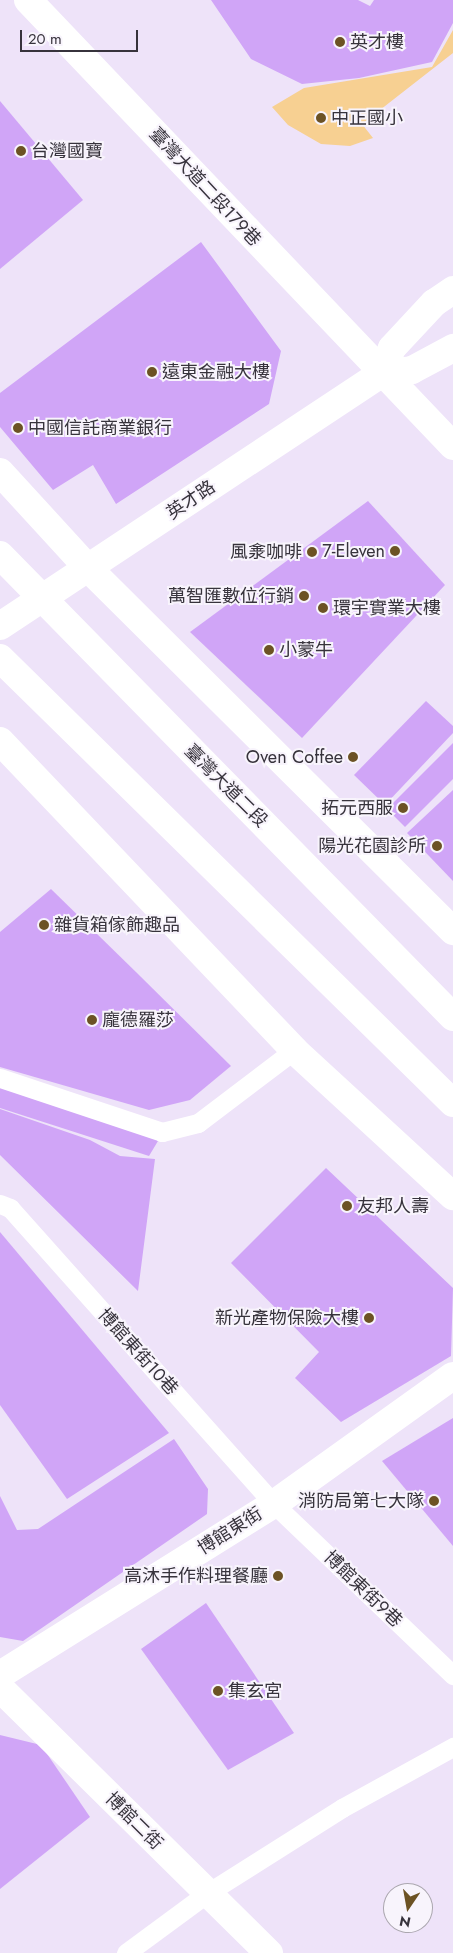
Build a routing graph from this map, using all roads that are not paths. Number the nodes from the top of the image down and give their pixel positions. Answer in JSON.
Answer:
{"nodes":[{"id":1,"x":28,"y":0,"type":"edge"},
{"id":2,"x":453,"y":290,"type":"edge"},
{"id":3,"x":453,"y":348,"type":"edge"},
{"id":4,"x":381,"y":374,"type":"junction"},
{"id":5,"x":453,"y":446,"type":"edge"},
{"id":6,"x":0,"y":472,"type":"edge"},
{"id":7,"x":0,"y":555,"type":"edge"},
{"id":8,"x":88,"y":568,"type":"junction"},
{"id":9,"x":41,"y":599,"type":"junction"},
{"id":10,"x":0,"y":626,"type":"edge"},
{"id":11,"x":0,"y":658,"type":"edge"},
{"id":12,"x":0,"y":741,"type":"edge"},
{"id":13,"x":453,"y":931,"type":"edge"},
{"id":14,"x":453,"y":1016,"type":"edge"},
{"id":15,"x":294,"y":1050,"type":"junction"},
{"id":16,"x":0,"y":1078,"type":"edge"},
{"id":17,"x":453,"y":1103,"type":"edge"},
{"id":18,"x":453,"y":1196,"type":"edge"},
{"id":19,"x":0,"y":1204,"type":"edge"},
{"id":20,"x":453,"y":1376,"type":"edge"},
{"id":21,"x":274,"y":1504,"type":"junction"},
{"id":22,"x":0,"y":1675,"type":"edge"},
{"id":23,"x":453,"y":1675,"type":"edge"},
{"id":24,"x":0,"y":1688,"type":"edge"},
{"id":25,"x":453,"y":1747,"type":"edge"},
{"id":26,"x":206,"y":1894,"type":"junction"},
{"id":27,"x":126,"y":1953,"type":"edge"},
{"id":28,"x":269,"y":1953,"type":"edge"}],
"edges":[{"from":1,"to":4,"type":"main road","name":"臺灣大道二段179巷"},
{"from":2,"to":4,"type":"main road"},
{"from":3,"to":4,"type":"main road","name":"英才路"},
{"from":4,"to":5,"type":"main road","name":"臺灣大道二段179巷"},
{"from":4,"to":8,"type":"main road","name":"英才路"},
{"from":6,"to":8,"type":"main road"},
{"from":7,"to":9,"type":"main road","name":"臺灣大道二段"},
{"from":8,"to":9,"type":"main road","name":"英才路"},
{"from":8,"to":13,"type":"main road"},
{"from":9,"to":10,"type":"main road","name":"英才路"},
{"from":9,"to":14,"type":"main road","name":"臺灣大道二段"},
{"from":11,"to":17,"type":"main road"},
{"from":12,"to":15,"type":"main road"},
{"from":15,"to":16,"type":"lane"},
{"from":15,"to":18,"type":"main road"},
{"from":19,"to":21,"type":"lane","name":"博館東街10巷"},
{"from":20,"to":21,"type":"main road","name":"博館東街"},
{"from":21,"to":22,"type":"main road","name":"博館東街"},
{"from":21,"to":23,"type":"lane","name":"博館東街9巷"},
{"from":24,"to":26,"type":"main road","name":"博館二街"},
{"from":25,"to":26,"type":"lane"},
{"from":26,"to":27,"type":"lane"},
{"from":26,"to":28,"type":"main road","name":"博館二街"}]}
